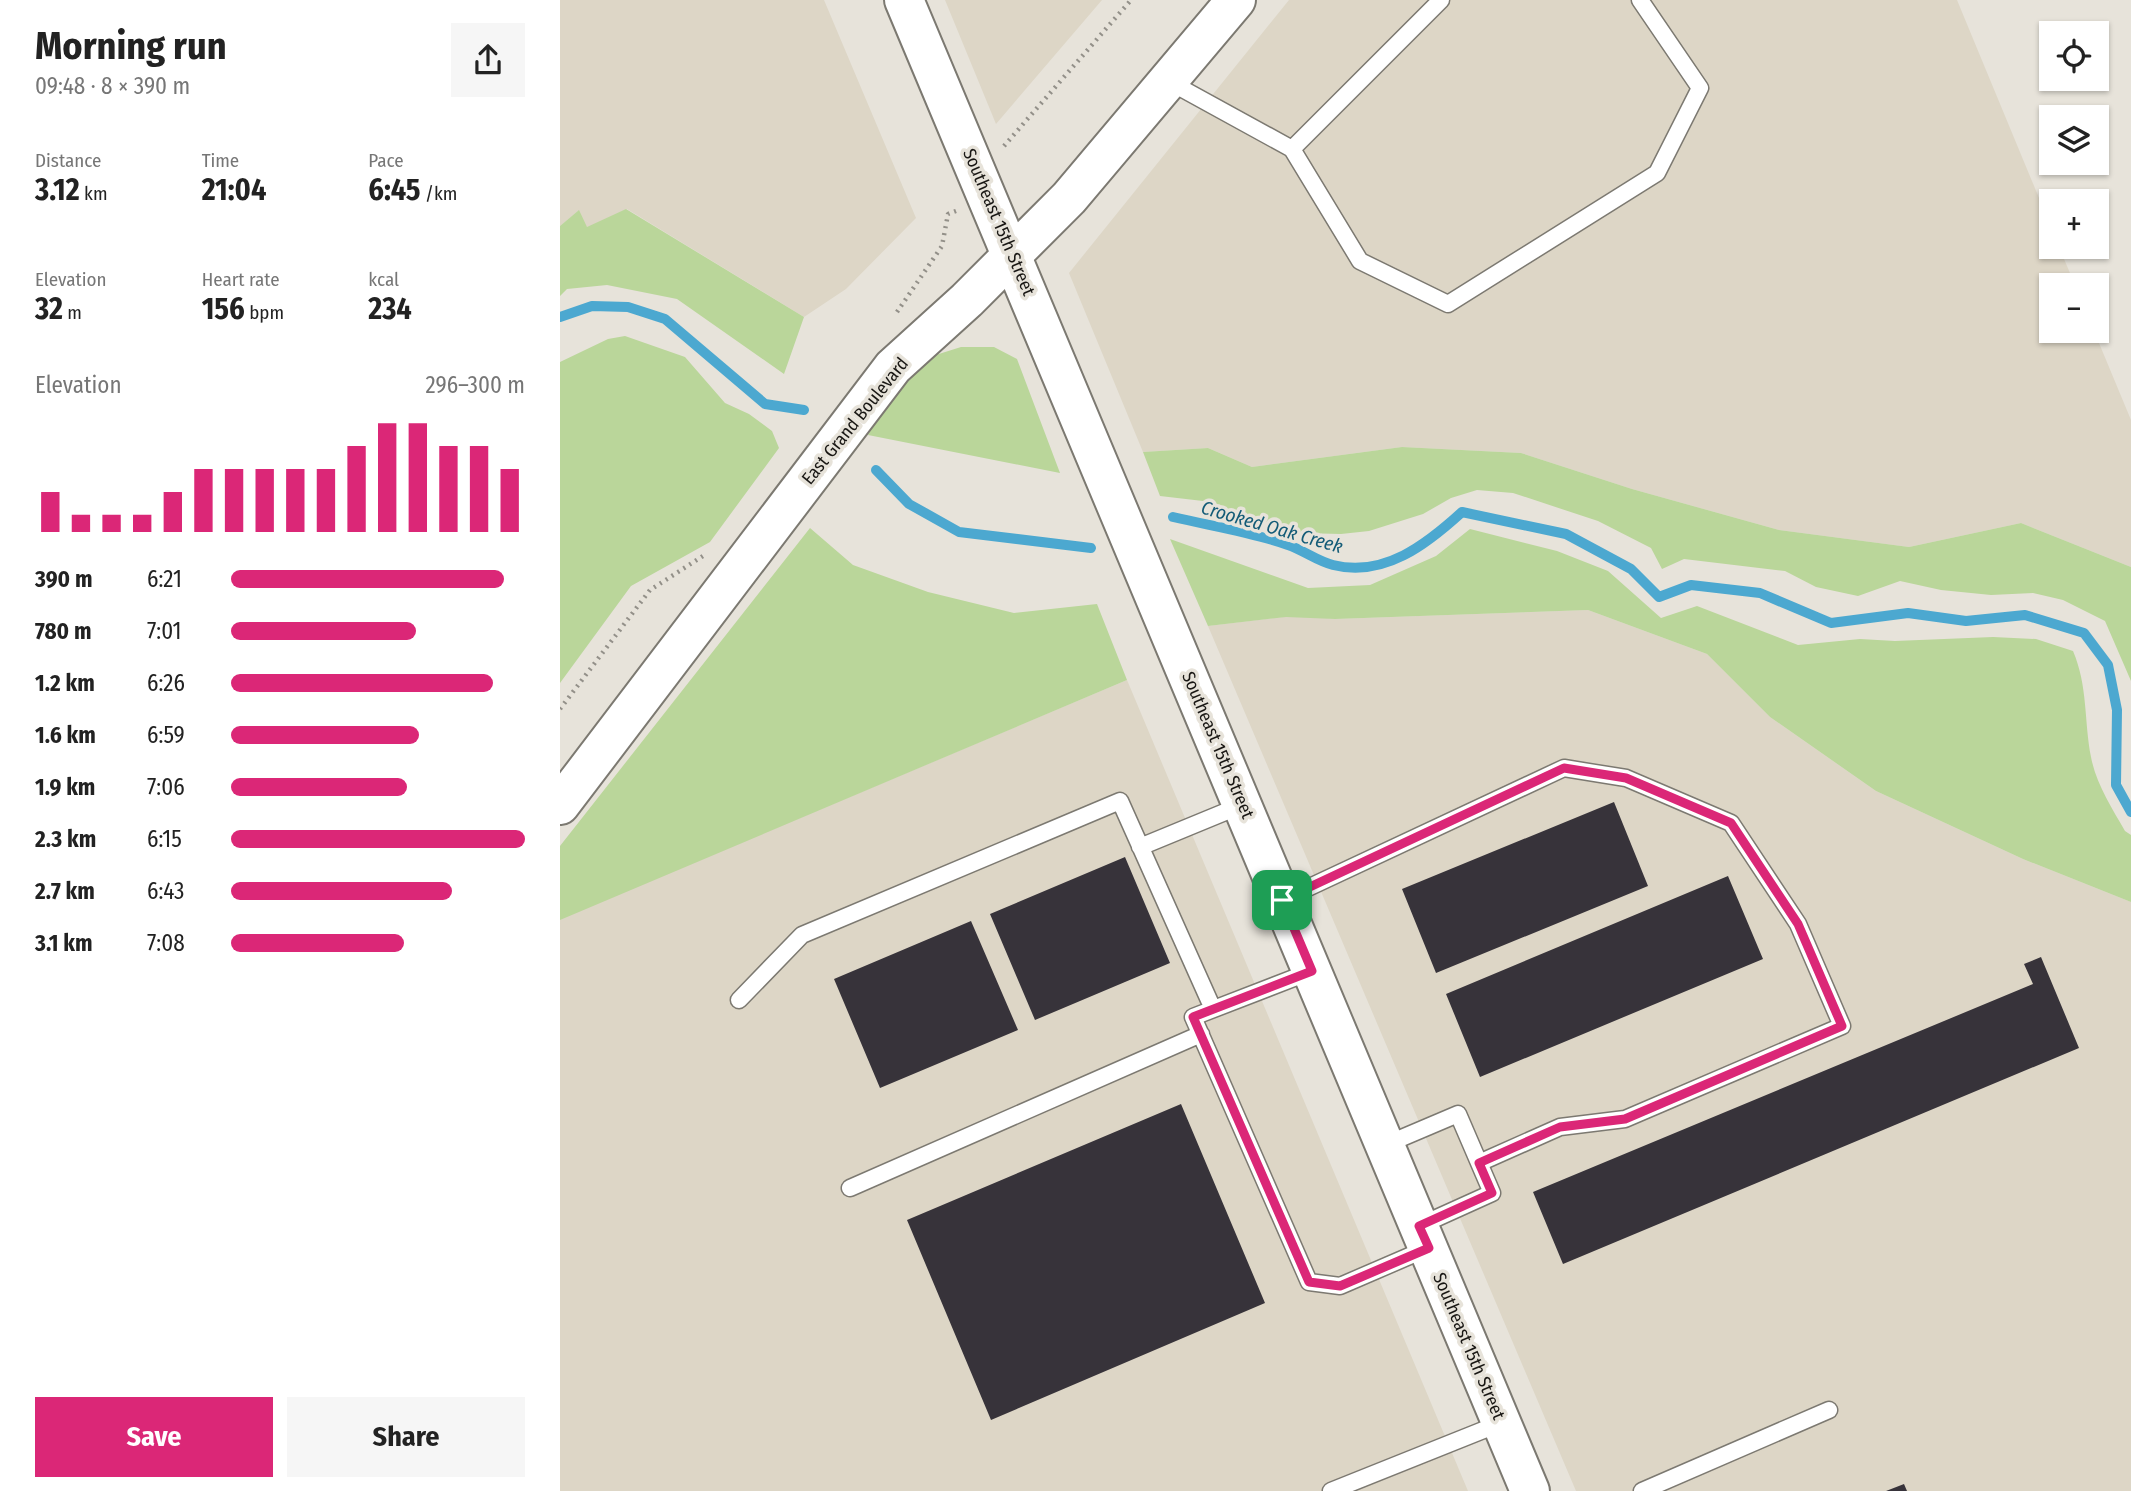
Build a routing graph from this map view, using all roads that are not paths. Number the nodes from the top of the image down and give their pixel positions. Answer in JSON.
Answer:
{"nodes":[{"id":1,"x":904,"y":0,"type":"edge"},
{"id":2,"x":1236,"y":0,"type":"edge"},
{"id":3,"x":1441,"y":0,"type":"edge"},
{"id":4,"x":1640,"y":0,"type":"edge"},
{"id":5,"x":1168,"y":81,"type":"junction"},
{"id":6,"x":1293,"y":149,"type":"junction"},
{"id":7,"x":1012,"y":256,"type":"junction"},
{"id":8,"x":560,"y":805,"type":"edge"},
{"id":9,"x":1242,"y":805,"type":"junction"},
{"id":10,"x":1140,"y":847,"type":"junction"},
{"id":11,"x":1282,"y":900,"type":"junction"},
{"id":12,"x":1312,"y":971,"type":"junction"},
{"id":13,"x":739,"y":1000,"type":"dead end"},
{"id":14,"x":1213,"y":1009,"type":"junction"},
{"id":15,"x":1201,"y":1034,"type":"junction"},
{"id":16,"x":1385,"y":1145,"type":"junction"},
{"id":17,"x":1479,"y":1163,"type":"junction"},
{"id":18,"x":850,"y":1188,"type":"dead end"},
{"id":19,"x":1424,"y":1237,"type":"junction"},
{"id":20,"x":1829,"y":1410,"type":"dead end"},
{"id":21,"x":1501,"y":1423,"type":"junction"},
{"id":22,"x":1331,"y":1491,"type":"edge"},
{"id":23,"x":1530,"y":1491,"type":"edge"},
{"id":24,"x":1642,"y":1491,"type":"edge"}],
"edges":[{"from":1,"to":7,"type":"main road","name":"Southeast 15th Street"},
{"from":2,"to":5,"type":"main road","name":"East Grand Boulevard"},
{"from":3,"to":6,"type":"lane"},
{"from":4,"to":6,"type":"lane"},
{"from":5,"to":6,"type":"lane"},
{"from":5,"to":7,"type":"main road","name":"East Grand Boulevard"},
{"from":7,"to":8,"type":"main road","name":"East Grand Boulevard"},
{"from":7,"to":9,"type":"main road","name":"Southeast 15th Street"},
{"from":9,"to":10,"type":"lane"},
{"from":9,"to":11,"type":"main road","name":"Southeast 15th Street"},
{"from":10,"to":13,"type":"lane"},
{"from":10,"to":14,"type":"lane"},
{"from":11,"to":12,"type":"main road","name":"Southeast 15th Street"},
{"from":11,"to":17,"type":"lane"},
{"from":12,"to":14,"type":"lane"},
{"from":12,"to":16,"type":"main road","name":"Southeast 15th Street"},
{"from":14,"to":15,"type":"lane"},
{"from":15,"to":18,"type":"lane"},
{"from":15,"to":19,"type":"lane"},
{"from":16,"to":17,"type":"lane"},
{"from":16,"to":19,"type":"main road","name":"Southeast 15th Street"},
{"from":17,"to":19,"type":"lane"},
{"from":19,"to":21,"type":"main road","name":"Southeast 15th Street"},
{"from":20,"to":24,"type":"lane"},
{"from":21,"to":22,"type":"lane"},
{"from":21,"to":23,"type":"main road","name":"Southeast 15th Street"}]}
